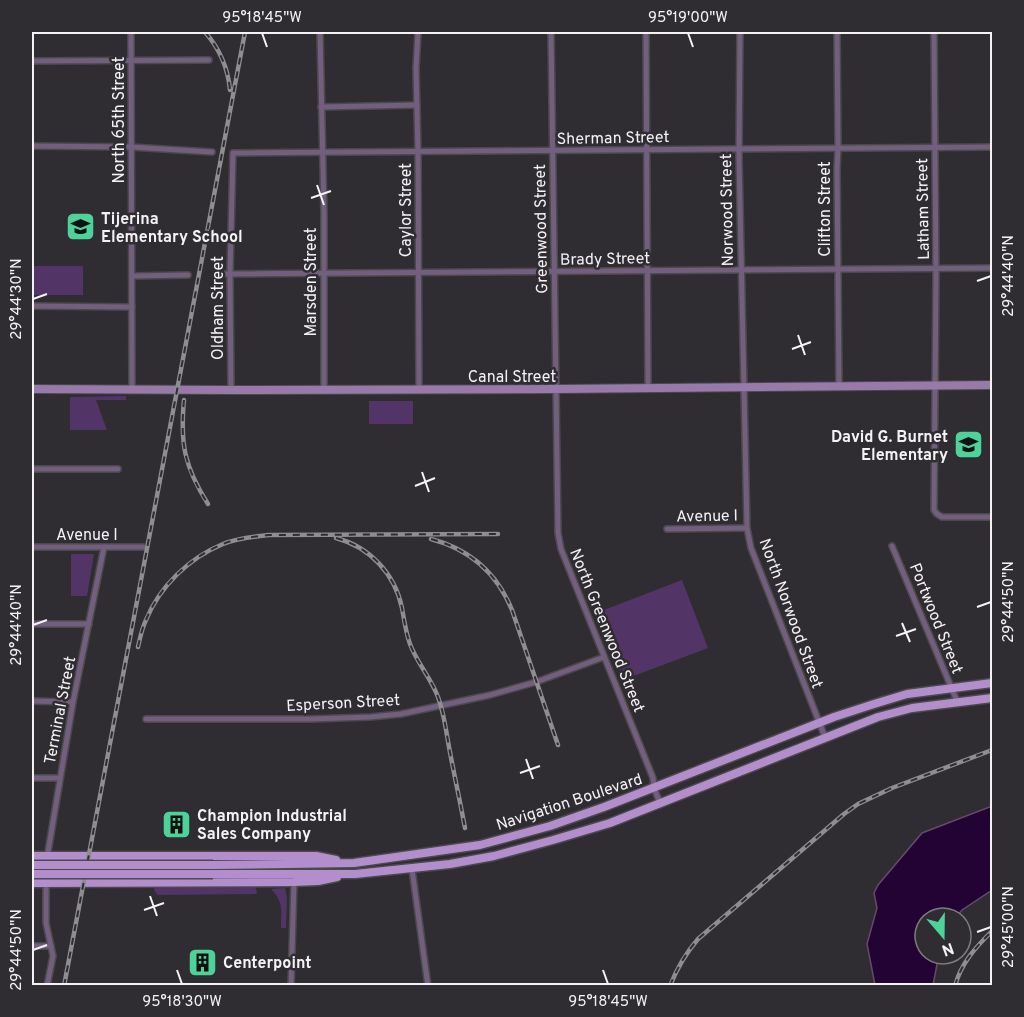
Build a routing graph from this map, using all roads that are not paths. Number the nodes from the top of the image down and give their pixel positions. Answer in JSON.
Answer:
{"nodes":[{"id":1,"x":131,"y":32,"type":"edge"},
{"id":2,"x":320,"y":32,"type":"edge"},
{"id":3,"x":418,"y":32,"type":"edge"},
{"id":4,"x":551,"y":32,"type":"edge"},
{"id":5,"x":646,"y":32,"type":"edge"},
{"id":6,"x":740,"y":32,"type":"edge"},
{"id":7,"x":837,"y":32,"type":"edge"},
{"id":8,"x":934,"y":32,"type":"edge"},
{"id":9,"x":131,"y":60,"type":"junction"},
{"id":10,"x":209,"y":60,"type":"dead end"},
{"id":11,"x":32,"y":61,"type":"edge"},
{"id":12,"x":417,"y":105,"type":"junction"},
{"id":13,"x":321,"y":107,"type":"junction"},
{"id":14,"x":32,"y":146,"type":"edge"},
{"id":15,"x":131,"y":147,"type":"junction"},
{"id":16,"x":838,"y":147,"type":"junction"},
{"id":17,"x":935,"y":147,"type":"junction"},
{"id":18,"x":993,"y":147,"type":"edge"},
{"id":19,"x":739,"y":149,"type":"junction"},
{"id":20,"x":646,"y":150,"type":"junction"},
{"id":21,"x":552,"y":151,"type":"junction"},
{"id":22,"x":212,"y":152,"type":"dead end"},
{"id":23,"x":322,"y":152,"type":"junction"},
{"id":24,"x":418,"y":152,"type":"junction"},
{"id":25,"x":233,"y":153,"type":"joint"},
{"id":26,"x":936,"y":268,"type":"junction"},
{"id":27,"x":993,"y":268,"type":"edge"},
{"id":28,"x":838,"y":269,"type":"junction"},
{"id":29,"x":741,"y":270,"type":"junction"},
{"id":30,"x":647,"y":271,"type":"junction"},
{"id":31,"x":554,"y":272,"type":"junction"},
{"id":32,"x":324,"y":273,"type":"junction"},
{"id":33,"x":419,"y":273,"type":"junction"},
{"id":34,"x":188,"y":274,"type":"dead end"},
{"id":35,"x":218,"y":274,"type":"dead end"},
{"id":36,"x":230,"y":274,"type":"junction"},
{"id":37,"x":132,"y":276,"type":"junction"},
{"id":38,"x":32,"y":306,"type":"edge"},
{"id":39,"x":132,"y":307,"type":"junction"},
{"id":40,"x":993,"y":385,"type":"edge"},
{"id":41,"x":936,"y":386,"type":"junction"},
{"id":42,"x":745,"y":387,"type":"junction"},
{"id":43,"x":839,"y":387,"type":"junction"},
{"id":44,"x":648,"y":388,"type":"junction"},
{"id":45,"x":32,"y":389,"type":"edge"},
{"id":46,"x":132,"y":389,"type":"junction"},
{"id":47,"x":324,"y":389,"type":"junction"},
{"id":48,"x":419,"y":389,"type":"junction"},
{"id":49,"x":556,"y":389,"type":"junction"},
{"id":50,"x":231,"y":390,"type":"junction"},
{"id":51,"x":32,"y":469,"type":"edge"},
{"id":52,"x":118,"y":469,"type":"dead end"},
{"id":53,"x":993,"y":517,"type":"edge"},
{"id":54,"x":747,"y":528,"type":"junction"},
{"id":55,"x":667,"y":529,"type":"dead end"},
{"id":56,"x":892,"y":546,"type":"dead end"},
{"id":57,"x":105,"y":547,"type":"junction"},
{"id":58,"x":143,"y":547,"type":"dead end"},
{"id":59,"x":32,"y":548,"type":"edge"},
{"id":60,"x":32,"y":624,"type":"edge"},
{"id":61,"x":89,"y":624,"type":"junction"},
{"id":62,"x":604,"y":657,"type":"junction"},
{"id":63,"x":993,"y":683,"type":"edge"},
{"id":64,"x":951,"y":688,"type":"junction"},
{"id":65,"x":993,"y":698,"type":"edge"},
{"id":66,"x":32,"y":701,"type":"edge"},
{"id":67,"x":957,"y":701,"type":"junction"},
{"id":68,"x":73,"y":702,"type":"junction"},
{"id":69,"x":146,"y":719,"type":"dead end"},
{"id":70,"x":819,"y":723,"type":"junction"},
{"id":71,"x":825,"y":737,"type":"junction"},
{"id":72,"x":32,"y":778,"type":"edge"},
{"id":73,"x":59,"y":778,"type":"junction"},
{"id":74,"x":654,"y":788,"type":"junction"},
{"id":75,"x":660,"y":803,"type":"junction"},
{"id":76,"x":604,"y":807,"type":"junction"},
{"id":77,"x":610,"y":823,"type":"junction"},
{"id":78,"x":32,"y":856,"type":"edge"},
{"id":79,"x":47,"y":856,"type":"junction"},
{"id":80,"x":406,"y":856,"type":"junction"},
{"id":81,"x":354,"y":863,"type":"junction"},
{"id":82,"x":32,"y":865,"type":"edge"},
{"id":83,"x":412,"y":868,"type":"junction"},
{"id":84,"x":213,"y":869,"type":"junction"},
{"id":85,"x":32,"y":874,"type":"edge"},
{"id":86,"x":355,"y":874,"type":"junction"},
{"id":87,"x":294,"y":882,"type":"junction"},
{"id":88,"x":32,"y":883,"type":"edge"},
{"id":89,"x":46,"y":883,"type":"junction"},
{"id":90,"x":32,"y":946,"type":"edge"},
{"id":91,"x":51,"y":946,"type":"junction"},
{"id":92,"x":47,"y":986,"type":"edge"},
{"id":93,"x":291,"y":986,"type":"edge"},
{"id":94,"x":428,"y":986,"type":"edge"}],
"edges":[{"from":1,"to":9,"type":"street","name":"North 65th Street"},
{"from":2,"to":13,"type":"street","name":"Marsden Street"},
{"from":3,"to":12,"type":"street","name":"Caylor Street"},
{"from":4,"to":21,"type":"street","name":"Greenwood Street"},
{"from":5,"to":20,"type":"street"},
{"from":6,"to":19,"type":"street","name":"Norwood Street"},
{"from":7,"to":16,"type":"street","name":"Clifton Street"},
{"from":8,"to":17,"type":"street","name":"Latham Street"},
{"from":9,"to":10,"type":"street"},
{"from":9,"to":11,"type":"street"},
{"from":9,"to":15,"type":"street","name":"North 65th Street"},
{"from":12,"to":13,"type":"street"},
{"from":12,"to":24,"type":"street","name":"Caylor Street"},
{"from":13,"to":23,"type":"street","name":"Marsden Street"},
{"from":14,"to":15,"type":"street"},
{"from":15,"to":22,"type":"street"},
{"from":15,"to":37,"type":"street","name":"North 65th Street"},
{"from":16,"to":17,"type":"street","name":"Sherman Street"},
{"from":16,"to":19,"type":"street","name":"Sherman Street"},
{"from":16,"to":28,"type":"street","name":"Clifton Street"},
{"from":17,"to":18,"type":"street","name":"Sherman Street"},
{"from":17,"to":26,"type":"street","name":"Latham Street"},
{"from":19,"to":20,"type":"street","name":"Sherman Street"},
{"from":19,"to":29,"type":"street","name":"Norwood Street"},
{"from":20,"to":21,"type":"street","name":"Sherman Street"},
{"from":20,"to":30,"type":"street"},
{"from":21,"to":24,"type":"street","name":"Sherman Street"},
{"from":21,"to":31,"type":"street","name":"Greenwood Street"},
{"from":23,"to":24,"type":"street","name":"Sherman Street"},
{"from":23,"to":25,"type":"street","name":"Sherman Street"},
{"from":23,"to":32,"type":"street","name":"Marsden Street"},
{"from":24,"to":33,"type":"street","name":"Caylor Street"},
{"from":25,"to":36,"type":"street","name":"Oldham Street"},
{"from":26,"to":27,"type":"street","name":"Brady Street"},
{"from":26,"to":28,"type":"street","name":"Brady Street"},
{"from":26,"to":41,"type":"street","name":"Latham Street"},
{"from":28,"to":29,"type":"street","name":"Brady Street"},
{"from":28,"to":43,"type":"street","name":"Clifton Street"},
{"from":29,"to":30,"type":"street","name":"Brady Street"},
{"from":29,"to":42,"type":"street","name":"Norwood Street"},
{"from":30,"to":31,"type":"street","name":"Brady Street"},
{"from":30,"to":44,"type":"street"},
{"from":31,"to":33,"type":"street","name":"Brady Street"},
{"from":31,"to":49,"type":"street","name":"Greenwood Street"},
{"from":32,"to":33,"type":"street","name":"Brady Street"},
{"from":32,"to":36,"type":"street","name":"Brady Street"},
{"from":32,"to":47,"type":"street","name":"Marsden Street"},
{"from":33,"to":48,"type":"street","name":"Caylor Street"},
{"from":34,"to":37,"type":"street"},
{"from":35,"to":36,"type":"street","name":"Brady Street"},
{"from":36,"to":50,"type":"street","name":"Oldham Street"},
{"from":37,"to":39,"type":"street","name":"North 65th Street"},
{"from":38,"to":39,"type":"street"},
{"from":39,"to":46,"type":"street","name":"North 65th Street"},
{"from":40,"to":41,"type":"street","name":"Canal Street"},
{"from":41,"to":43,"type":"street","name":"Canal Street"},
{"from":41,"to":53,"type":"street","name":"Latham Street"},
{"from":42,"to":43,"type":"street","name":"Canal Street"},
{"from":42,"to":44,"type":"street","name":"Canal Street"},
{"from":42,"to":54,"type":"street","name":"North Norwood Street"},
{"from":44,"to":49,"type":"street","name":"Canal Street"},
{"from":45,"to":46,"type":"street","name":"Canal Street"},
{"from":46,"to":50,"type":"street","name":"Canal Street"},
{"from":47,"to":48,"type":"street","name":"Canal Street"},
{"from":47,"to":50,"type":"street","name":"Canal Street"},
{"from":48,"to":49,"type":"street","name":"Canal Street"},
{"from":49,"to":62,"type":"street","name":"North Greenwood Street"},
{"from":51,"to":52,"type":"street"},
{"from":54,"to":55,"type":"street","name":"Avenue I"},
{"from":54,"to":70,"type":"street","name":"North Norwood Street"},
{"from":56,"to":64,"type":"street","name":"Portwood Street"},
{"from":57,"to":58,"type":"street","name":"Avenue I"},
{"from":57,"to":59,"type":"street","name":"Avenue I"},
{"from":57,"to":61,"type":"street","name":"Terminal Street"},
{"from":60,"to":61,"type":"street"},
{"from":61,"to":68,"type":"street","name":"Terminal Street"},
{"from":62,"to":69,"type":"street","name":"Esperson Street"},
{"from":62,"to":74,"type":"street","name":"North Greenwood Street"},
{"from":63,"to":64,"type":"main road","name":"Navigation Boulevard"},
{"from":64,"to":67,"type":"street","name":"Portwood Street"},
{"from":64,"to":70,"type":"main road","name":"Navigation Boulevard"},
{"from":65,"to":67,"type":"main road","name":"Navigation Boulevard"},
{"from":66,"to":68,"type":"street"},
{"from":67,"to":71,"type":"main road","name":"Navigation Boulevard"},
{"from":68,"to":73,"type":"street","name":"Terminal Street"},
{"from":70,"to":71,"type":"street","name":"North Norwood Street"},
{"from":70,"to":74,"type":"main road","name":"Navigation Boulevard"},
{"from":71,"to":75,"type":"main road","name":"Navigation Boulevard"},
{"from":72,"to":73,"type":"street"},
{"from":73,"to":79,"type":"street","name":"Terminal Street"},
{"from":74,"to":75,"type":"street","name":"North Greenwood Street"},
{"from":74,"to":76,"type":"main road","name":"Navigation Boulevard"},
{"from":75,"to":77,"type":"main road","name":"Navigation Boulevard"},
{"from":76,"to":77,"type":"main road"},
{"from":76,"to":80,"type":"main road","name":"Navigation Boulevard"},
{"from":77,"to":83,"type":"main road","name":"Navigation Boulevard"},
{"from":78,"to":79,"type":"main road"},
{"from":79,"to":81,"type":"main road"},
{"from":79,"to":89,"type":"street","name":"Terminal Street"},
{"from":80,"to":81,"type":"main road","name":"Navigation Boulevard"},
{"from":80,"to":83,"type":"main road"},
{"from":81,"to":84,"type":"main road","name":"Navigation Boulevard"},
{"from":82,"to":84,"type":"main road","name":"Navigation Boulevard","bridge":true},
{"from":83,"to":86,"type":"main road","name":"Navigation Boulevard"},
{"from":83,"to":94,"type":"street"},
{"from":84,"to":85,"type":"main road","name":"Navigation Boulevard","bridge":true},
{"from":84,"to":86,"type":"main road","name":"Navigation Boulevard"},
{"from":86,"to":87,"type":"main road"},
{"from":87,"to":89,"type":"main road"},
{"from":87,"to":93,"type":"street"},
{"from":88,"to":89,"type":"main road"},
{"from":89,"to":91,"type":"street","name":"Terminal Street"},
{"from":90,"to":91,"type":"street"},
{"from":91,"to":92,"type":"street","name":"Terminal Street"}]}
